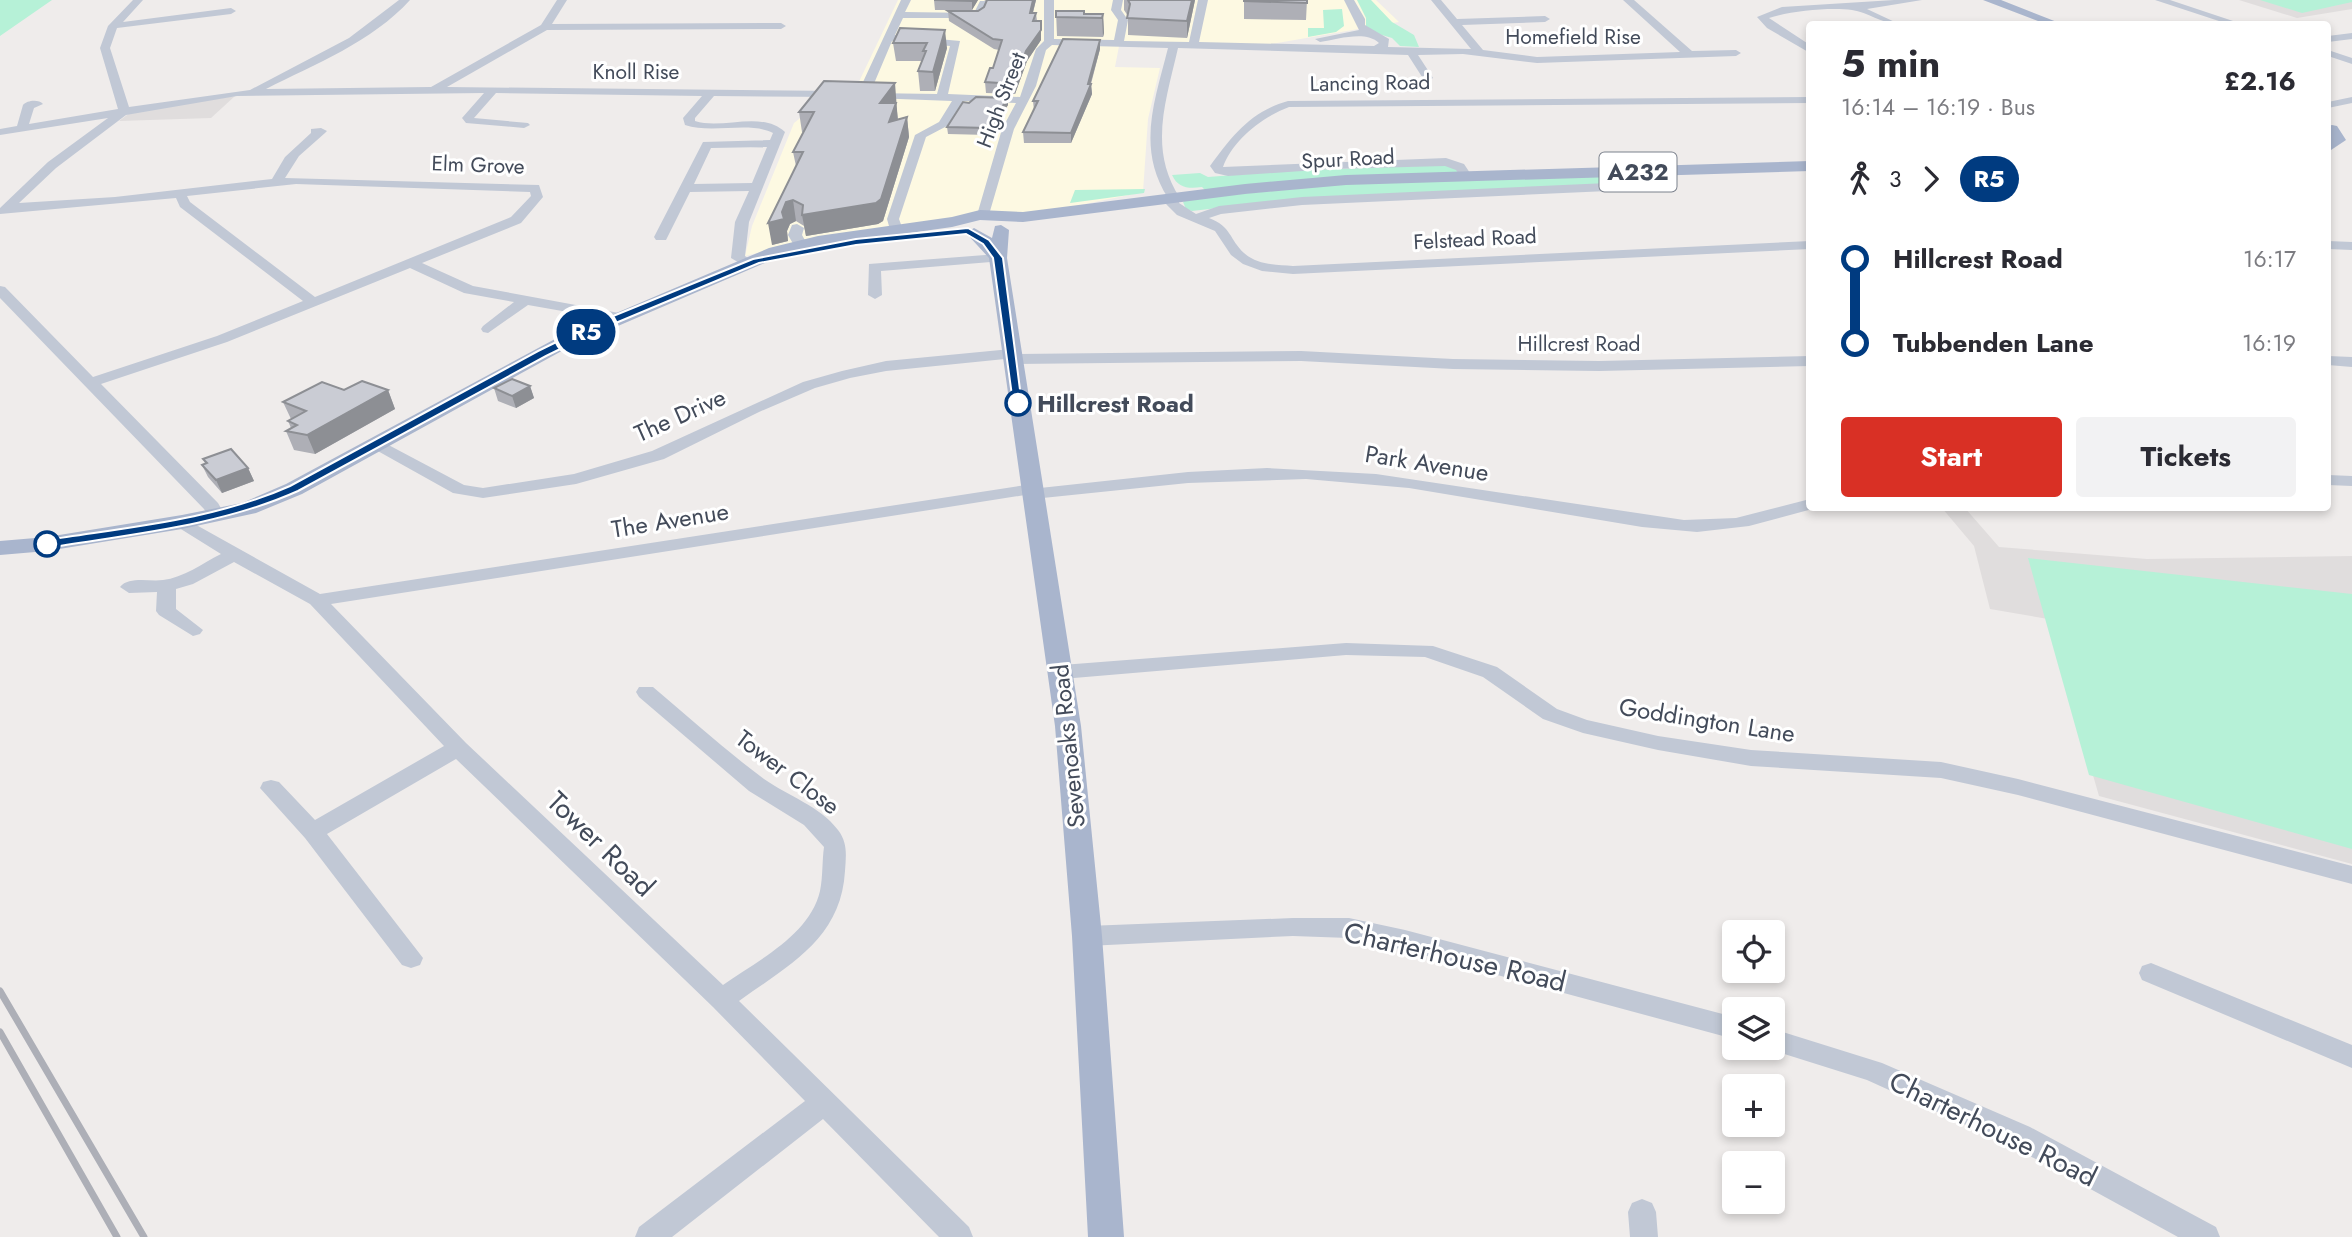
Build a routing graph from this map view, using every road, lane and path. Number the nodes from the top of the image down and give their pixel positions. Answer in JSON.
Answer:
{"nodes":[{"id":1,"x":138,"y":0,"type":"edge"},
{"id":2,"x":405,"y":0,"type":"edge"},
{"id":3,"x":562,"y":0,"type":"edge"},
{"id":4,"x":906,"y":0,"type":"edge"},
{"id":5,"x":1049,"y":0,"type":"edge"},
{"id":6,"x":1118,"y":0,"type":"edge"},
{"id":7,"x":1203,"y":0,"type":"edge"},
{"id":8,"x":1349,"y":0,"type":"edge"},
{"id":9,"x":1436,"y":0,"type":"edge"},
{"id":10,"x":1628,"y":0,"type":"edge"},
{"id":11,"x":1917,"y":0,"type":"edge"},
{"id":12,"x":1989,"y":0,"type":"edge"},
{"id":13,"x":2160,"y":0,"type":"edge"},
{"id":14,"x":983,"y":4,"type":"edge"},
{"id":15,"x":1854,"y":7,"type":"junction"},
{"id":16,"x":231,"y":11,"type":"dead end"},
{"id":17,"x":900,"y":15,"type":"junction"},
{"id":18,"x":1545,"y":19,"type":"dead end"},
{"id":19,"x":1887,"y":21,"type":"edge"},
{"id":20,"x":2048,"y":21,"type":"edge"},
{"id":21,"x":2226,"y":21,"type":"edge"},
{"id":22,"x":1454,"y":22,"type":"junction"},
{"id":23,"x":113,"y":26,"type":"junction"},
{"id":24,"x":781,"y":26,"type":"dead end"},
{"id":25,"x":1360,"y":26,"type":"junction"},
{"id":26,"x":545,"y":27,"type":"junction"},
{"id":27,"x":1370,"y":35,"type":"junction"},
{"id":28,"x":1342,"y":36,"type":"junction"},
{"id":29,"x":2352,"y":36,"type":"edge"},
{"id":30,"x":890,"y":38,"type":"junction"},
{"id":31,"x":2331,"y":39,"type":"edge"},
{"id":32,"x":1049,"y":42,"type":"junction"},
{"id":33,"x":1118,"y":43,"type":"junction"},
{"id":34,"x":1174,"y":44,"type":"junction"},
{"id":35,"x":1193,"y":45,"type":"junction"},
{"id":36,"x":1380,"y":46,"type":"junction"},
{"id":37,"x":1256,"y":47,"type":"junction"},
{"id":38,"x":1806,"y":47,"type":"edge"},
{"id":39,"x":1348,"y":49,"type":"junction"},
{"id":40,"x":1410,"y":52,"type":"junction"},
{"id":41,"x":1479,"y":52,"type":"junction"},
{"id":42,"x":1736,"y":53,"type":"dead end"},
{"id":43,"x":1689,"y":54,"type":"junction"},
{"id":44,"x":2331,"y":55,"type":"edge"},
{"id":45,"x":2352,"y":61,"type":"edge"},
{"id":46,"x":1428,"y":78,"type":"dead end"},
{"id":47,"x":493,"y":90,"type":"junction"},
{"id":48,"x":433,"y":91,"type":"junction"},
{"id":49,"x":711,"y":92,"type":"junction"},
{"id":50,"x":250,"y":93,"type":"junction"},
{"id":51,"x":863,"y":95,"type":"junction"},
{"id":52,"x":941,"y":98,"type":"junction"},
{"id":53,"x":959,"y":98,"type":"junction"},
{"id":54,"x":1023,"y":100,"type":"junction"},
{"id":55,"x":1806,"y":100,"type":"edge"},
{"id":56,"x":2352,"y":100,"type":"edge"},
{"id":57,"x":37,"y":104,"type":"dead end"},
{"id":58,"x":2331,"y":104,"type":"edge"},
{"id":59,"x":124,"y":111,"type":"junction"},
{"id":60,"x":524,"y":125,"type":"dead end"},
{"id":61,"x":2331,"y":126,"type":"edge"},
{"id":62,"x":2331,"y":127,"type":"edge"},
{"id":63,"x":22,"y":129,"type":"junction"},
{"id":64,"x":2331,"y":129,"type":"edge"},
{"id":65,"x":2352,"y":129,"type":"edge"},
{"id":66,"x":315,"y":131,"type":"dead end"},
{"id":67,"x":0,"y":132,"type":"edge"},
{"id":68,"x":2352,"y":137,"type":"edge"},
{"id":69,"x":775,"y":143,"type":"junction"},
{"id":70,"x":2331,"y":147,"type":"edge"},
{"id":71,"x":2352,"y":148,"type":"edge"},
{"id":72,"x":2331,"y":149,"type":"edge"},
{"id":73,"x":1806,"y":166,"type":"edge"},
{"id":74,"x":1621,"y":172,"type":"junction"},
{"id":75,"x":1466,"y":176,"type":"junction"},
{"id":76,"x":277,"y":182,"type":"junction"},
{"id":77,"x":758,"y":187,"type":"junction"},
{"id":78,"x":685,"y":188,"type":"junction"},
{"id":79,"x":180,"y":194,"type":"junction"},
{"id":80,"x":1174,"y":198,"type":"junction"},
{"id":81,"x":3,"y":211,"type":"edge"},
{"id":82,"x":1195,"y":219,"type":"junction"},
{"id":83,"x":973,"y":225,"type":"junction"},
{"id":84,"x":1002,"y":225,"type":"junction"},
{"id":85,"x":896,"y":230,"type":"junction"},
{"id":86,"x":661,"y":237,"type":"dead end"},
{"id":87,"x":800,"y":242,"type":"junction"},
{"id":88,"x":1806,"y":245,"type":"edge"},
{"id":89,"x":2331,"y":245,"type":"edge"},
{"id":90,"x":2352,"y":246,"type":"edge"},
{"id":91,"x":998,"y":258,"type":"junction"},
{"id":92,"x":752,"y":262,"type":"junction"},
{"id":93,"x":413,"y":264,"type":"junction"},
{"id":94,"x":0,"y":290,"type":"edge"},
{"id":95,"x":875,"y":295,"type":"dead end"},
{"id":96,"x":526,"y":300,"type":"junction"},
{"id":97,"x":314,"y":303,"type":"junction"},
{"id":98,"x":620,"y":317,"type":"junction"},
{"id":99,"x":488,"y":329,"type":"dead end"},
{"id":100,"x":1012,"y":357,"type":"junction"},
{"id":101,"x":1806,"y":361,"type":"edge"},
{"id":102,"x":2331,"y":361,"type":"edge"},
{"id":103,"x":2352,"y":362,"type":"edge"},
{"id":104,"x":90,"y":383,"type":"junction"},
{"id":105,"x":375,"y":445,"type":"junction"},
{"id":106,"x":2331,"y":480,"type":"edge"},
{"id":107,"x":2352,"y":481,"type":"edge"},
{"id":108,"x":1032,"y":491,"type":"junction"},
{"id":109,"x":1806,"y":505,"type":"edge"},
{"id":110,"x":216,"y":515,"type":"junction"},
{"id":111,"x":183,"y":522,"type":"junction"},
{"id":112,"x":0,"y":548,"type":"edge"},
{"id":113,"x":235,"y":554,"type":"junction"},
{"id":114,"x":167,"y":586,"type":"junction"},
{"id":115,"x":129,"y":587,"type":"dead end"},
{"id":116,"x":317,"y":600,"type":"junction"},
{"id":117,"x":193,"y":630,"type":"dead end"},
{"id":118,"x":1062,"y":672,"type":"junction"},
{"id":119,"x":646,"y":692,"type":"dead end"},
{"id":120,"x":458,"y":748,"type":"junction"},
{"id":121,"x":271,"y":788,"type":"dead end"},
{"id":122,"x":313,"y":832,"type":"junction"},
{"id":123,"x":2352,"y":875,"type":"edge"},
{"id":124,"x":1087,"y":936,"type":"junction"},
{"id":125,"x":411,"y":958,"type":"dead end"},
{"id":126,"x":2151,"y":973,"type":"dead end"},
{"id":127,"x":722,"y":1000,"type":"junction"},
{"id":128,"x":1722,"y":1025,"type":"edge"},
{"id":129,"x":1785,"y":1044,"type":"edge"},
{"id":130,"x":2352,"y":1058,"type":"edge"},
{"id":131,"x":824,"y":1102,"type":"junction"},
{"id":132,"x":649,"y":1237,"type":"edge"},
{"id":133,"x":959,"y":1237,"type":"edge"},
{"id":134,"x":1106,"y":1237,"type":"edge"},
{"id":135,"x":2206,"y":1237,"type":"edge"}],
"edges":[{"from":1,"to":23,"type":"street"},
{"from":2,"to":50,"type":"street"},
{"from":3,"to":26,"type":"street"},
{"from":4,"to":17,"type":"street"},
{"from":5,"to":32,"type":"street","name":"High Street"},
{"from":6,"to":33,"type":"street"},
{"from":7,"to":35,"type":"street"},
{"from":8,"to":25,"type":"street"},
{"from":9,"to":22,"type":"street"},
{"from":10,"to":43,"type":"street"},
{"from":11,"to":15,"type":"street"},
{"from":12,"to":20,"type":"main road"},
{"from":13,"to":21,"type":"street"},
{"from":14,"to":17,"type":"street"},
{"from":15,"to":19,"type":"street"},
{"from":15,"to":38,"type":"street"},
{"from":16,"to":23,"type":"street"},
{"from":17,"to":30,"type":"street"},
{"from":18,"to":22,"type":"street"},
{"from":22,"to":41,"type":"street"},
{"from":23,"to":59,"type":"street"},
{"from":24,"to":26,"type":"street"},
{"from":25,"to":27,"type":"street"},
{"from":25,"to":28,"type":"street"},
{"from":26,"to":48,"type":"street"},
{"from":27,"to":28,"type":"street","name":"Homefield Rise"},
{"from":27,"to":36,"type":"street"},
{"from":28,"to":37,"type":"street","name":"Homefield Rise"},
{"from":28,"to":39,"type":"street"},
{"from":29,"to":31,"type":"street"},
{"from":30,"to":51,"type":"street"},
{"from":30,"to":52,"type":"street"},
{"from":32,"to":33,"type":"street","name":"Homefield Rise"},
{"from":32,"to":54,"type":"street","name":"High Street"},
{"from":33,"to":34,"type":"street","name":"Homefield Rise"},
{"from":34,"to":35,"type":"street","name":"Homefield Rise"},
{"from":34,"to":80,"type":"street","name":"Felstead Road"},
{"from":35,"to":37,"type":"street","name":"Homefield Rise"},
{"from":36,"to":39,"type":"street","name":"Homefield Rise"},
{"from":36,"to":40,"type":"street","name":"Homefield Rise"},
{"from":37,"to":39,"type":"street","name":"Homefield Rise"},
{"from":40,"to":41,"type":"street","name":"Homefield Rise"},
{"from":40,"to":46,"type":"street"},
{"from":41,"to":43,"type":"street","name":"Homefield Rise"},
{"from":42,"to":43,"type":"street","name":"Homefield Rise"},
{"from":44,"to":45,"type":"street"},
{"from":47,"to":48,"type":"street","name":"Knoll Rise"},
{"from":47,"to":49,"type":"street","name":"Knoll Rise"},
{"from":47,"to":60,"type":"street"},
{"from":48,"to":50,"type":"street","name":"Knoll Rise"},
{"from":49,"to":51,"type":"street","name":"Knoll Rise"},
{"from":49,"to":69,"type":"street"},
{"from":50,"to":59,"type":"street"},
{"from":51,"to":52,"type":"street","name":"Knoll Rise"},
{"from":52,"to":53,"type":"street","name":"Knoll Rise"},
{"from":53,"to":54,"type":"street","name":"Knoll Rise"},
{"from":53,"to":85,"type":"street"},
{"from":54,"to":83,"type":"street","name":"High Street"},
{"from":55,"to":75,"type":"street","name":"Lancing Road"},
{"from":56,"to":58,"type":"street"},
{"from":57,"to":63,"type":"street"},
{"from":59,"to":63,"type":"street"},
{"from":59,"to":81,"type":"street"},
{"from":61,"to":65,"type":"main road"},
{"from":62,"to":68,"type":"main road"},
{"from":63,"to":67,"type":"street"},
{"from":64,"to":70,"type":"main road"},
{"from":66,"to":76,"type":"street"},
{"from":69,"to":77,"type":"street"},
{"from":69,"to":78,"type":"street"},
{"from":71,"to":72,"type":"main road"},
{"from":73,"to":74,"type":"main road","name":"Spur Road","number":"A232"},
{"from":74,"to":75,"type":"main road","name":"Spur Road","number":"A232"},
{"from":74,"to":82,"type":"street","name":"Spur Road"},
{"from":75,"to":80,"type":"main road","name":"Spur Road","number":"A232"},
{"from":76,"to":79,"type":"street","name":"Elm Grove"},
{"from":76,"to":93,"type":"street","name":"Elm Grove"},
{"from":77,"to":78,"type":"street"},
{"from":77,"to":92,"type":"street"},
{"from":78,"to":86,"type":"street"},
{"from":79,"to":81,"type":"street","name":"Elm Grove"},
{"from":79,"to":97,"type":"street"},
{"from":80,"to":82,"type":"street","name":"Felstead Road"},
{"from":80,"to":84,"type":"main road","name":"Spur Road","number":"A232"},
{"from":82,"to":88,"type":"street","name":"Felstead Road"},
{"from":83,"to":84,"type":"main road","name":"Spur Road"},
{"from":83,"to":85,"type":"main road"},
{"from":83,"to":87,"type":"main road"},
{"from":83,"to":91,"type":"main road"},
{"from":84,"to":91,"type":"main road","name":"Sevenoaks Road"},
{"from":85,"to":87,"type":"main road"},
{"from":87,"to":92,"type":"main road"},
{"from":89,"to":90,"type":"street"},
{"from":91,"to":95,"type":"street"},
{"from":91,"to":100,"type":"main road","name":"Sevenoaks Road"},
{"from":92,"to":98,"type":"main road"},
{"from":93,"to":96,"type":"street"},
{"from":93,"to":97,"type":"street","name":"Elm Grove"},
{"from":94,"to":104,"type":"street"},
{"from":96,"to":98,"type":"street"},
{"from":96,"to":99,"type":"street"},
{"from":97,"to":104,"type":"street","name":"Elm Grove"},
{"from":98,"to":105,"type":"main road"},
{"from":100,"to":101,"type":"street","name":"Hillcrest Road"},
{"from":100,"to":105,"type":"street","name":"The Drive"},
{"from":100,"to":108,"type":"main road","name":"Sevenoaks Road"},
{"from":102,"to":103,"type":"street"},
{"from":104,"to":110,"type":"street"},
{"from":105,"to":110,"type":"main road"},
{"from":106,"to":107,"type":"street"},
{"from":108,"to":109,"type":"street","name":"Park Avenue"},
{"from":108,"to":116,"type":"street","name":"The Avenue"},
{"from":108,"to":118,"type":"main road","name":"Sevenoaks Road"},
{"from":110,"to":111,"type":"main road"},
{"from":111,"to":112,"type":"main road"},
{"from":111,"to":113,"type":"street","name":"Tower Road"},
{"from":113,"to":114,"type":"street"},
{"from":113,"to":116,"type":"street","name":"Tower Road"},
{"from":114,"to":115,"type":"street"},
{"from":114,"to":117,"type":"street"},
{"from":116,"to":120,"type":"street","name":"Tower Road"},
{"from":118,"to":123,"type":"street","name":"Goddington Lane"},
{"from":118,"to":124,"type":"main road","name":"Sevenoaks Road"},
{"from":119,"to":127,"type":"street","name":"Tower Close"},
{"from":120,"to":122,"type":"street"},
{"from":120,"to":127,"type":"street","name":"Tower Road"},
{"from":121,"to":122,"type":"street"},
{"from":122,"to":125,"type":"street"},
{"from":124,"to":128,"type":"street","name":"Charterhouse Road"},
{"from":124,"to":134,"type":"main road","name":"Sevenoaks Road"},
{"from":126,"to":130,"type":"street"},
{"from":127,"to":131,"type":"street","name":"Tower Road"},
{"from":129,"to":135,"type":"street","name":"Charterhouse Road"},
{"from":131,"to":132,"type":"street"},
{"from":131,"to":133,"type":"street","name":"Tower Road"}]}
